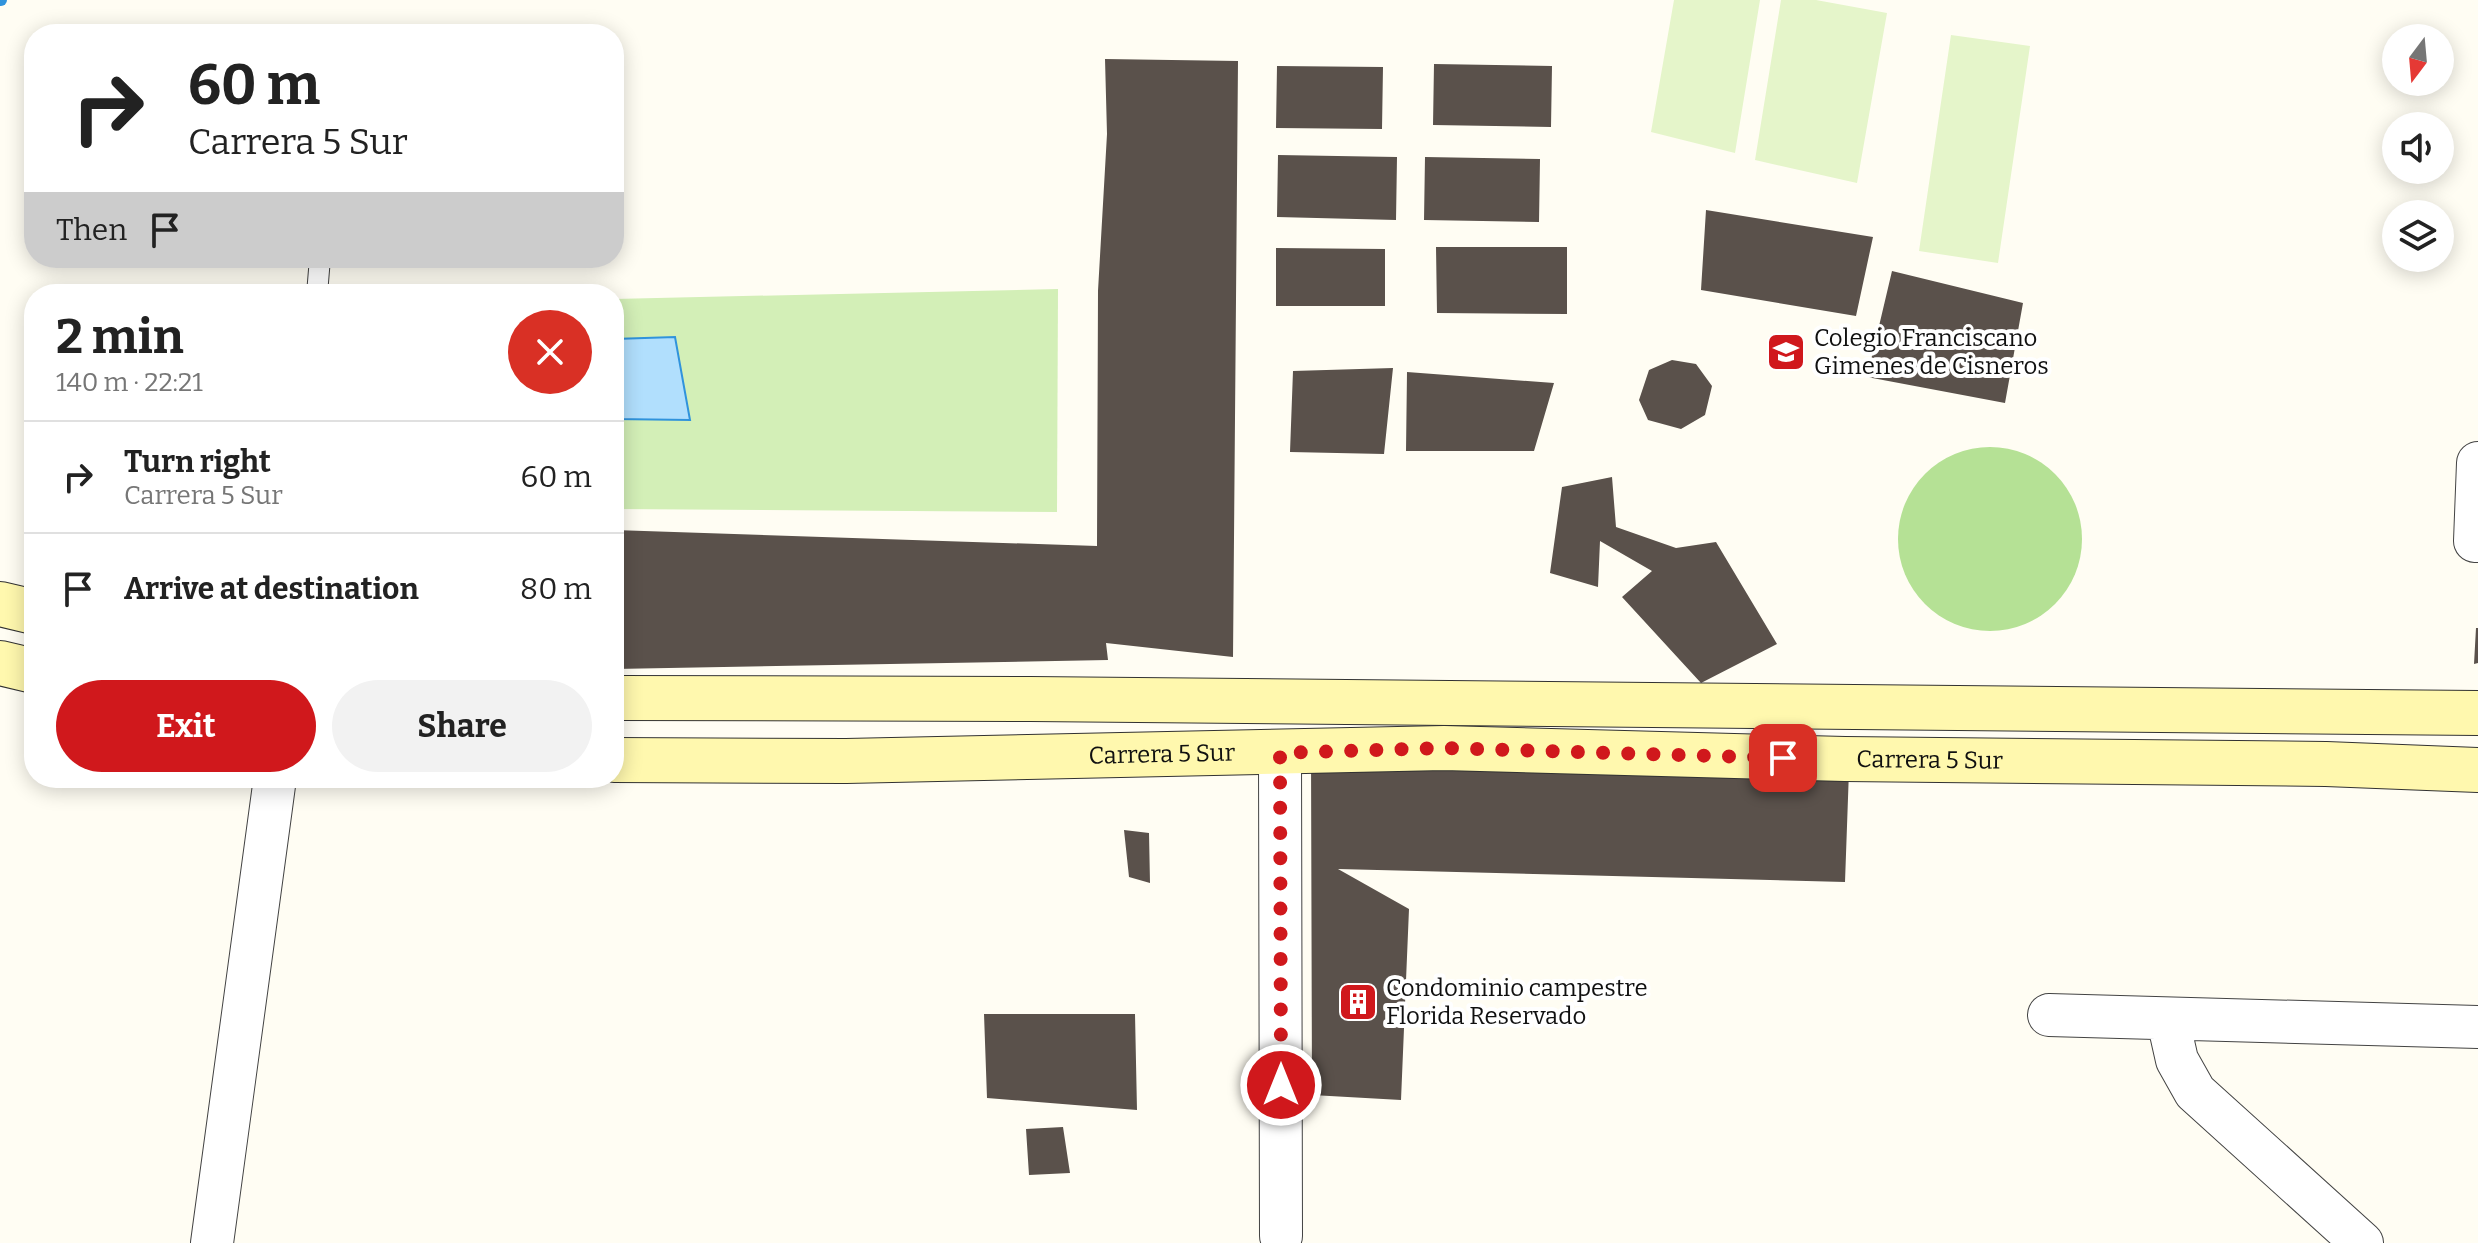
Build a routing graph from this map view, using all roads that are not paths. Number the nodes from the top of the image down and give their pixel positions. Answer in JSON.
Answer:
{"nodes":[{"id":1,"x":2478,"y":463,"type":"edge"},
{"id":2,"x":2478,"y":541,"type":"edge"},
{"id":3,"x":0,"y":604,"type":"edge"},
{"id":4,"x":24,"y":610,"type":"edge"},
{"id":5,"x":0,"y":663,"type":"edge"},
{"id":6,"x":24,"y":669,"type":"edge"},
{"id":7,"x":624,"y":698,"type":"edge"},
{"id":8,"x":2478,"y":713,"type":"edge"},
{"id":9,"x":1280,"y":753,"type":"junction"},
{"id":10,"x":624,"y":760,"type":"edge"},
{"id":11,"x":2478,"y":770,"type":"edge"},
{"id":12,"x":274,"y":788,"type":"edge"},
{"id":13,"x":2049,"y":1015,"type":"dead end"},
{"id":14,"x":2168,"y":1020,"type":"junction"},
{"id":15,"x":2478,"y":1027,"type":"edge"},
{"id":16,"x":1281,"y":1236,"type":"dead end"},
{"id":17,"x":212,"y":1243,"type":"edge"},
{"id":18,"x":2362,"y":1243,"type":"edge"}],
"edges":[{"from":1,"to":2,"type":"street"},
{"from":3,"to":4,"type":"street"},
{"from":5,"to":6,"type":"street"},
{"from":7,"to":8,"type":"street"},
{"from":9,"to":10,"type":"street","name":"Carrera 5 Sur"},
{"from":9,"to":11,"type":"street","name":"Carrera 5 Sur"},
{"from":9,"to":16,"type":"street"},
{"from":12,"to":17,"type":"street"},
{"from":13,"to":14,"type":"street"},
{"from":14,"to":15,"type":"street"},
{"from":14,"to":18,"type":"street"}]}
